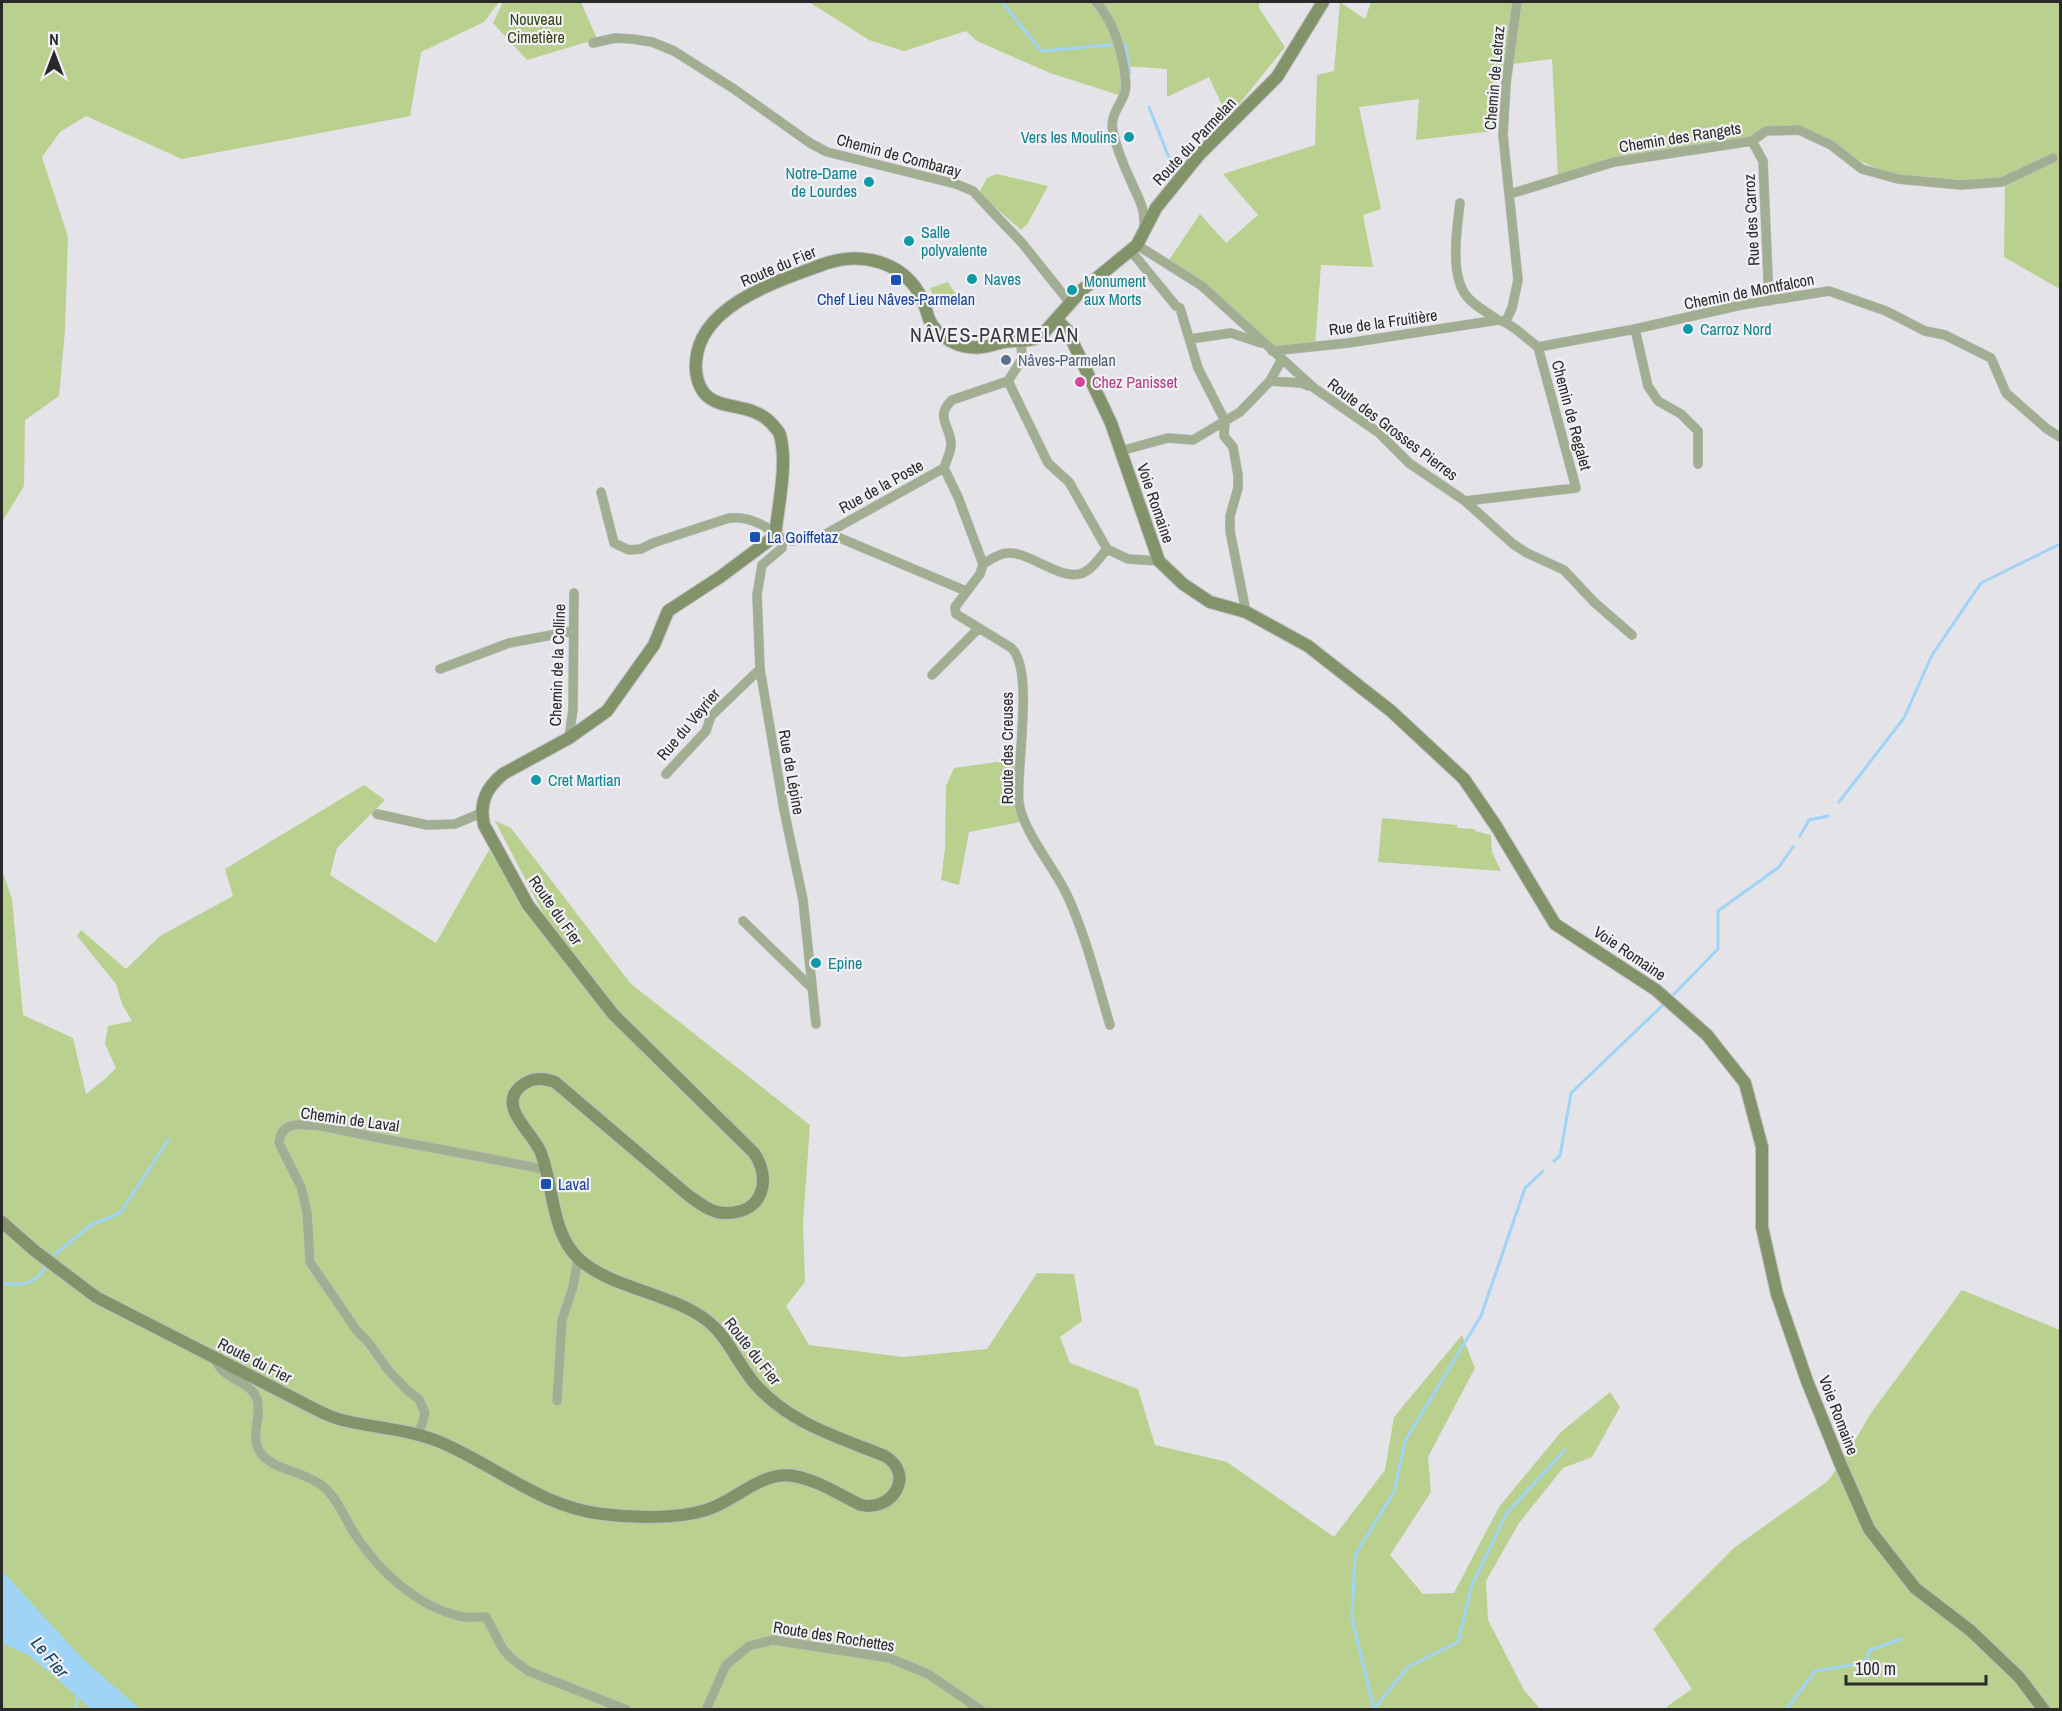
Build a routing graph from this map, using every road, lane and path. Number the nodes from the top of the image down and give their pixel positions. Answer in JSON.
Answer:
{"nodes":[{"id":1,"x":1096,"y":2,"type":"edge"},
{"id":2,"x":1323,"y":2,"type":"edge"},
{"id":3,"x":1517,"y":2,"type":"edge"},
{"id":4,"x":593,"y":43,"type":"dead end"},
{"id":5,"x":1752,"y":141,"type":"junction"},
{"id":6,"x":2053,"y":158,"type":"dead end"},
{"id":7,"x":1510,"y":194,"type":"junction"},
{"id":8,"x":1460,"y":203,"type":"dead end"},
{"id":9,"x":1143,"y":232,"type":"junction"},
{"id":10,"x":1134,"y":248,"type":"junction"},
{"id":11,"x":1769,"y":301,"type":"junction"},
{"id":12,"x":1070,"y":303,"type":"junction"},
{"id":13,"x":1057,"y":320,"type":"junction"},
{"id":14,"x":1502,"y":320,"type":"junction"},
{"id":15,"x":1635,"y":329,"type":"junction"},
{"id":16,"x":1190,"y":339,"type":"junction"},
{"id":17,"x":1021,"y":341,"type":"junction"},
{"id":18,"x":1264,"y":344,"type":"junction"},
{"id":19,"x":1538,"y":347,"type":"junction"},
{"id":20,"x":1272,"y":351,"type":"junction"},
{"id":21,"x":1282,"y":359,"type":"junction"},
{"id":22,"x":1008,"y":381,"type":"junction"},
{"id":23,"x":1269,"y":381,"type":"junction"},
{"id":24,"x":1314,"y":388,"type":"junction"},
{"id":25,"x":1225,"y":421,"type":"junction"},
{"id":26,"x":2061,"y":436,"type":"edge"},
{"id":27,"x":1120,"y":451,"type":"junction"},
{"id":28,"x":1698,"y":464,"type":"dead end"},
{"id":29,"x":944,"y":468,"type":"junction"},
{"id":30,"x":601,"y":492,"type":"dead end"},
{"id":31,"x":1464,"y":501,"type":"junction"},
{"id":32,"x":828,"y":533,"type":"junction"},
{"id":33,"x":775,"y":536,"type":"junction"},
{"id":34,"x":1107,"y":549,"type":"junction"},
{"id":35,"x":1159,"y":561,"type":"junction"},
{"id":36,"x":982,"y":564,"type":"junction"},
{"id":37,"x":966,"y":591,"type":"junction"},
{"id":38,"x":574,"y":593,"type":"dead end"},
{"id":39,"x":1246,"y":612,"type":"junction"},
{"id":40,"x":978,"y":629,"type":"junction"},
{"id":41,"x":573,"y":631,"type":"junction"},
{"id":42,"x":1632,"y":635,"type":"dead end"},
{"id":43,"x":440,"y":669,"type":"dead end"},
{"id":44,"x":760,"y":669,"type":"junction"},
{"id":45,"x":932,"y":675,"type":"dead end"},
{"id":46,"x":569,"y":738,"type":"junction"},
{"id":47,"x":666,"y":774,"type":"dead end"},
{"id":48,"x":481,"y":813,"type":"junction"},
{"id":49,"x":377,"y":814,"type":"dead end"},
{"id":50,"x":742,"y":921,"type":"dead end"},
{"id":51,"x":811,"y":987,"type":"junction"},
{"id":52,"x":816,"y":1024,"type":"dead end"},
{"id":53,"x":1110,"y":1025,"type":"dead end"},
{"id":54,"x":547,"y":1170,"type":"junction"},
{"id":55,"x":2,"y":1222,"type":"edge"},
{"id":56,"x":578,"y":1258,"type":"junction"},
{"id":57,"x":213,"y":1357,"type":"junction"},
{"id":58,"x":557,"y":1401,"type":"dead end"},
{"id":59,"x":419,"y":1434,"type":"junction"},
{"id":60,"x":627,"y":1710,"type":"edge"},
{"id":61,"x":706,"y":1710,"type":"edge"},
{"id":62,"x":981,"y":1710,"type":"edge"},
{"id":63,"x":2044,"y":1710,"type":"edge"}],
"edges":[{"from":1,"to":9,"type":"street"},
{"from":2,"to":9,"type":"main road","name":"Route du Parmelan"},
{"from":3,"to":7,"type":"street","name":"Chemin de Letraz"},
{"from":4,"to":12,"type":"street","name":"Chemin de Combaray"},
{"from":5,"to":6,"type":"street","name":"Chemin des Rangets"},
{"from":5,"to":7,"type":"street","name":"Chemin des Rangets"},
{"from":5,"to":11,"type":"street","name":"Rue des Carroz"},
{"from":7,"to":14,"type":"street"},
{"from":8,"to":14,"type":"street"},
{"from":9,"to":10,"type":"main road","name":"Route du Parmelan"},
{"from":10,"to":12,"type":"main road","name":"Route du Parmelan"},
{"from":10,"to":16,"type":"street"},
{"from":10,"to":18,"type":"street","name":"Route des Grosses Pierres"},
{"from":11,"to":15,"type":"street","name":"Chemin de Montfalcon"},
{"from":11,"to":26,"type":"street","name":"Chemin de Montfalcon"},
{"from":12,"to":13,"type":"main road","name":"Route du Parmelan"},
{"from":13,"to":17,"type":"main road","name":"Route du Fier"},
{"from":13,"to":27,"type":"main road","name":"Voie Romaine"},
{"from":14,"to":19,"type":"street"},
{"from":14,"to":20,"type":"street","name":"Rue de la Fruitière"},
{"from":15,"to":19,"type":"street","name":"Chemin de Montfalcon"},
{"from":15,"to":28,"type":"street"},
{"from":16,"to":18,"type":"street"},
{"from":16,"to":25,"type":"street"},
{"from":17,"to":22,"type":"street"},
{"from":17,"to":33,"type":"main road","name":"Route du Fier"},
{"from":18,"to":20,"type":"street","name":"Route des Grosses Pierres"},
{"from":19,"to":31,"type":"street","name":"Chemin de Regalet"},
{"from":20,"to":21,"type":"street","name":"Route des Grosses Pierres"},
{"from":21,"to":23,"type":"street"},
{"from":21,"to":24,"type":"street","name":"Route des Grosses Pierres"},
{"from":22,"to":29,"type":"street","name":"Rue de la Poste"},
{"from":22,"to":34,"type":"street"},
{"from":23,"to":24,"type":"street"},
{"from":23,"to":25,"type":"street"},
{"from":24,"to":31,"type":"street","name":"Route des Grosses Pierres"},
{"from":25,"to":27,"type":"street"},
{"from":25,"to":39,"type":"street"},
{"from":27,"to":35,"type":"main road","name":"Voie Romaine"},
{"from":29,"to":32,"type":"street","name":"Rue de la Poste"},
{"from":29,"to":36,"type":"street"},
{"from":30,"to":33,"type":"street"},
{"from":31,"to":42,"type":"street","name":"Route des Grosses Pierres"},
{"from":32,"to":33,"type":"street","name":"Rue de la Poste"},
{"from":32,"to":37,"type":"street"},
{"from":33,"to":44,"type":"street","name":"Rue de Lépine"},
{"from":33,"to":46,"type":"main road"},
{"from":34,"to":35,"type":"street"},
{"from":34,"to":36,"type":"street"},
{"from":35,"to":39,"type":"main road","name":"Voie Romaine"},
{"from":36,"to":37,"type":"street","name":"Route des Creuses"},
{"from":37,"to":40,"type":"street","name":"Route des Creuses"},
{"from":38,"to":41,"type":"street","name":"Chemin de la Colline"},
{"from":39,"to":63,"type":"main road","name":"Voie Romaine"},
{"from":40,"to":45,"type":"street"},
{"from":40,"to":53,"type":"street","name":"Route des Creuses"},
{"from":41,"to":43,"type":"street"},
{"from":41,"to":46,"type":"street","name":"Chemin de la Colline"},
{"from":44,"to":47,"type":"street","name":"Rue du Veyrier"},
{"from":44,"to":51,"type":"street","name":"Rue de Lépine"},
{"from":46,"to":48,"type":"main road"},
{"from":48,"to":49,"type":"street"},
{"from":48,"to":54,"type":"main road","name":"Route du Fier"},
{"from":50,"to":51,"type":"street"},
{"from":51,"to":52,"type":"street","name":"Rue de Lépine"},
{"from":54,"to":56,"type":"main road","name":"Route du Fier"},
{"from":54,"to":59,"type":"street","name":"Chemin de Laval"},
{"from":55,"to":57,"type":"main road","name":"Route du Fier"},
{"from":56,"to":58,"type":"street"},
{"from":56,"to":59,"type":"main road","name":"Route du Fier"},
{"from":57,"to":59,"type":"main road","name":"Route du Fier"},
{"from":57,"to":60,"type":"street"},
{"from":61,"to":62,"type":"street","name":"Route des Rochettes"}]}
